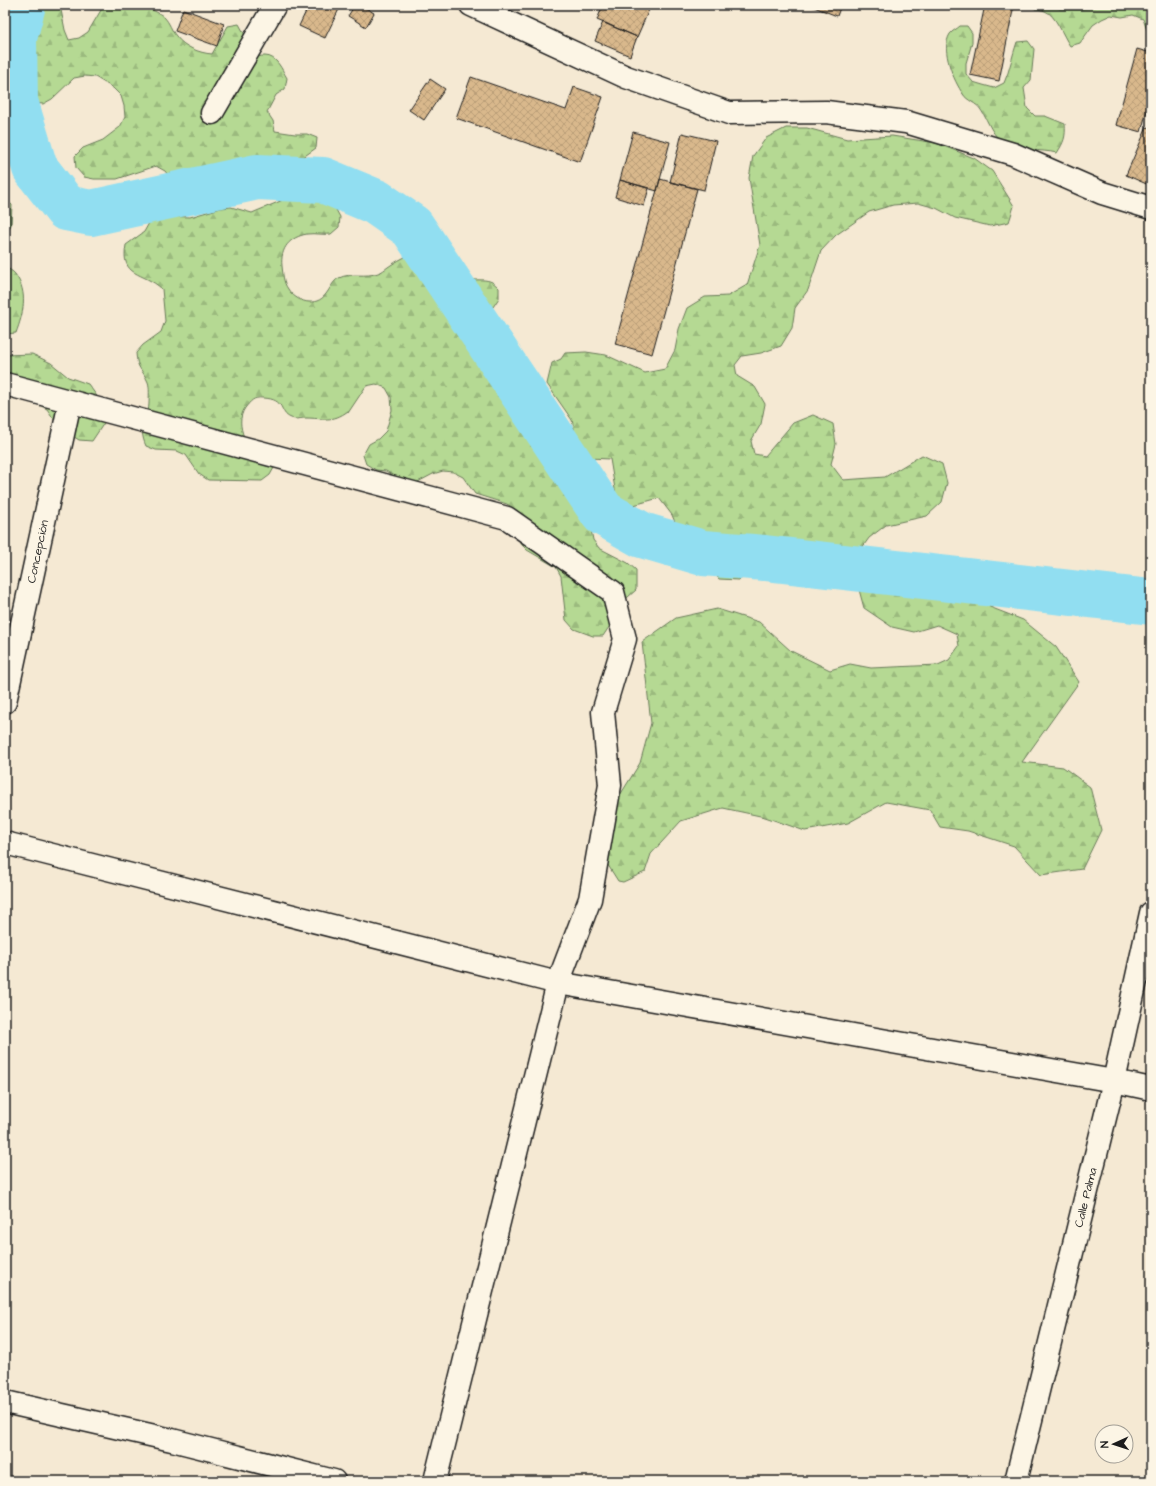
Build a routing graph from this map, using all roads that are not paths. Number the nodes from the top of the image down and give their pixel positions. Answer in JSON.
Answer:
{"nodes":[{"id":1,"x":275,"y":5,"type":"edge"},
{"id":2,"x":471,"y":5,"type":"edge"},
{"id":3,"x":212,"y":113,"type":"dead end"},
{"id":4,"x":1151,"y":208,"type":"edge"},
{"id":5,"x":5,"y":384,"type":"edge"},
{"id":6,"x":70,"y":402,"type":"junction"},
{"id":7,"x":5,"y":702,"type":"edge"},
{"id":8,"x":5,"y":843,"type":"edge"},
{"id":9,"x":1151,"y":913,"type":"edge"},
{"id":10,"x":558,"y":983,"type":"junction"},
{"id":11,"x":1114,"y":1081,"type":"junction"},
{"id":12,"x":1151,"y":1089,"type":"edge"},
{"id":13,"x":5,"y":1402,"type":"edge"},
{"id":14,"x":334,"y":1481,"type":"edge"},
{"id":15,"x":435,"y":1481,"type":"edge"},
{"id":16,"x":1016,"y":1481,"type":"edge"}],
"edges":[{"from":1,"to":3,"type":"street"},
{"from":2,"to":4,"type":"street"},
{"from":5,"to":6,"type":"street"},
{"from":6,"to":7,"type":"street","name":"Concepción"},
{"from":6,"to":10,"type":"street"},
{"from":8,"to":10,"type":"street"},
{"from":9,"to":11,"type":"street","name":"Calle Palma"},
{"from":10,"to":11,"type":"street"},
{"from":10,"to":15,"type":"street"},
{"from":11,"to":12,"type":"street"},
{"from":11,"to":16,"type":"street","name":"Calle Palma"},
{"from":13,"to":14,"type":"street"}]}
